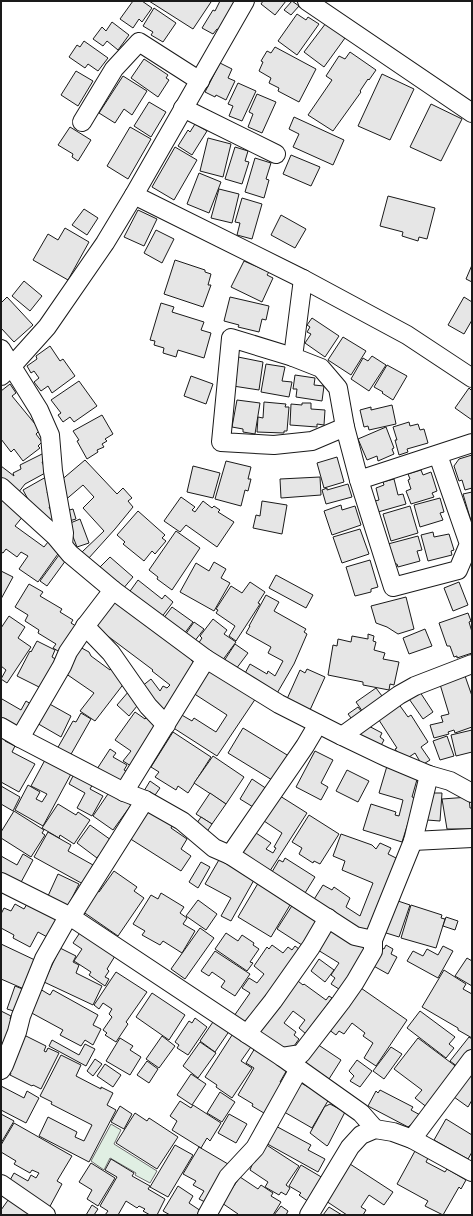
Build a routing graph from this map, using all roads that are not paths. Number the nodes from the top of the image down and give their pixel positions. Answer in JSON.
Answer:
{"nodes":[{"id":1,"x":245,"y":1,"type":"edge"},
{"id":2,"x":307,"y":1,"type":"edge"},
{"id":3,"x":200,"y":81,"type":"junction"},
{"id":4,"x":183,"y":108,"type":"junction"},
{"id":5,"x":472,"y":113,"type":"edge"},
{"id":6,"x":82,"y":122,"type":"dead end"},
{"id":7,"x":276,"y":154,"type":"dead end"},
{"id":8,"x":134,"y":195,"type":"junction"},
{"id":9,"x":302,"y":278,"type":"junction"},
{"id":10,"x":1,"y":349,"type":"edge"},
{"id":11,"x":293,"y":357,"type":"junction"},
{"id":12,"x":6,"y":371,"type":"edge"},
{"id":13,"x":472,"y":378,"type":"edge"},
{"id":14,"x":345,"y":427,"type":"junction"},
{"id":15,"x":472,"y":443,"type":"edge"},
{"id":16,"x":438,"y":455,"type":"junction"},
{"id":17,"x":359,"y":480,"type":"junction"},
{"id":18,"x":1,"y":487,"type":"edge"},
{"id":19,"x":63,"y":545,"type":"junction"},
{"id":20,"x":113,"y":590,"type":"junction"},
{"id":21,"x":85,"y":626,"type":"junction"},
{"id":22,"x":206,"y":660,"type":"junction"},
{"id":23,"x":471,"y":666,"type":"edge"},
{"id":24,"x":318,"y":724,"type":"junction"},
{"id":25,"x":166,"y":725,"type":"junction"},
{"id":26,"x":1,"y":727,"type":"edge"},
{"id":27,"x":342,"y":736,"type":"junction"},
{"id":28,"x":20,"y":738,"type":"junction"},
{"id":29,"x":429,"y":775,"type":"junction"},
{"id":30,"x":124,"y":792,"type":"junction"},
{"id":31,"x":472,"y":793,"type":"edge"},
{"id":32,"x":145,"y":800,"type":"junction"},
{"id":33,"x":472,"y":838,"type":"edge"},
{"id":34,"x":413,"y":841,"type":"junction"},
{"id":35,"x":230,"y":855,"type":"junction"},
{"id":36,"x":1,"y":882,"type":"edge"},
{"id":37,"x":71,"y":917,"type":"junction"},
{"id":38,"x":328,"y":918,"type":"junction"},
{"id":39,"x":373,"y":940,"type":"junction"},
{"id":40,"x":247,"y":1034,"type":"junction"},
{"id":41,"x":282,"y":1057,"type":"junction"},
{"id":42,"x":472,"y":1059,"type":"edge"},
{"id":43,"x":299,"y":1069,"type":"junction"},
{"id":44,"x":1,"y":1070,"type":"edge"},
{"id":45,"x":375,"y":1129,"type":"junction"},
{"id":46,"x":412,"y":1139,"type":"junction"},
{"id":47,"x":472,"y":1172,"type":"edge"},
{"id":48,"x":1,"y":1184,"type":"edge"},
{"id":49,"x":46,"y":1215,"type":"edge"},
{"id":50,"x":207,"y":1215,"type":"edge"},
{"id":51,"x":309,"y":1215,"type":"edge"}],
"edges":[{"from":1,"to":3,"type":"street"},
{"from":2,"to":5,"type":"street"},
{"from":3,"to":4,"type":"street"},
{"from":3,"to":6,"type":"street"},
{"from":4,"to":7,"type":"street"},
{"from":4,"to":8,"type":"street"},
{"from":8,"to":9,"type":"street"},
{"from":8,"to":12,"type":"street"},
{"from":9,"to":11,"type":"street"},
{"from":9,"to":13,"type":"street"},
{"from":10,"to":12,"type":"street"},
{"from":11,"to":14,"type":"street"},
{"from":11,"to":14,"type":"street"},
{"from":12,"to":19,"type":"street"},
{"from":14,"to":17,"type":"street"},
{"from":15,"to":16,"type":"street"},
{"from":16,"to":17,"type":"street"},
{"from":16,"to":17,"type":"street"},
{"from":18,"to":19,"type":"street"},
{"from":19,"to":20,"type":"street"},
{"from":20,"to":21,"type":"street"},
{"from":20,"to":22,"type":"street"},
{"from":21,"to":25,"type":"street"},
{"from":21,"to":28,"type":"street"},
{"from":22,"to":24,"type":"street"},
{"from":22,"to":25,"type":"street"},
{"from":23,"to":27,"type":"street"},
{"from":24,"to":27,"type":"street"},
{"from":24,"to":35,"type":"street"},
{"from":25,"to":30,"type":"street"},
{"from":26,"to":28,"type":"street"},
{"from":27,"to":29,"type":"street"},
{"from":28,"to":30,"type":"street"},
{"from":29,"to":31,"type":"street"},
{"from":29,"to":34,"type":"street"},
{"from":30,"to":32,"type":"street"},
{"from":32,"to":35,"type":"street"},
{"from":32,"to":37,"type":"street"},
{"from":33,"to":34,"type":"street"},
{"from":34,"to":39,"type":"street"},
{"from":35,"to":38,"type":"street"},
{"from":36,"to":37,"type":"street"},
{"from":37,"to":40,"type":"street"},
{"from":37,"to":44,"type":"street"},
{"from":38,"to":39,"type":"street"},
{"from":38,"to":40,"type":"street"},
{"from":39,"to":41,"type":"street"},
{"from":40,"to":41,"type":"street"},
{"from":41,"to":43,"type":"street"},
{"from":42,"to":46,"type":"street"},
{"from":43,"to":45,"type":"street"},
{"from":43,"to":50,"type":"street"},
{"from":45,"to":46,"type":"street"},
{"from":45,"to":51,"type":"street"},
{"from":46,"to":47,"type":"street"},
{"from":48,"to":49,"type":"street"}]}
